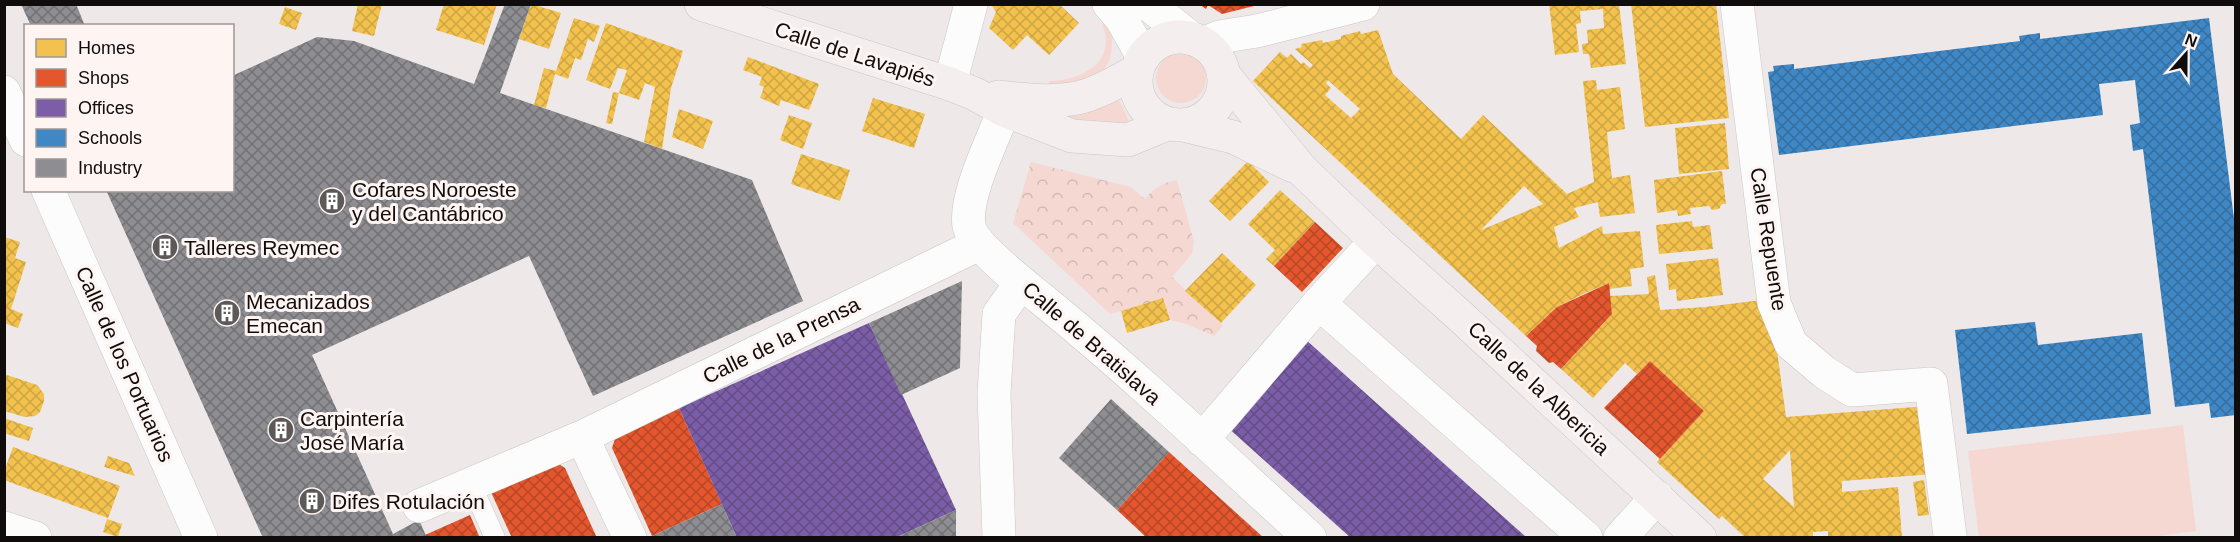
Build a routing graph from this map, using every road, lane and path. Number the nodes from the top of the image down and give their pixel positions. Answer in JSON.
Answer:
{"nodes":[{"id":1,"x":701,"y":4,"type":"edge"},
{"id":2,"x":971,"y":4,"type":"edge"},
{"id":3,"x":1109,"y":4,"type":"edge"},
{"id":4,"x":1148,"y":4,"type":"edge"},
{"id":5,"x":1363,"y":4,"type":"edge"},
{"id":6,"x":1737,"y":4,"type":"edge"},
{"id":7,"x":1326,"y":9,"type":"edge"},
{"id":8,"x":1211,"y":57,"type":"junction"},
{"id":9,"x":1140,"y":64,"type":"junction"},
{"id":10,"x":963,"y":89,"type":"junction"},
{"id":11,"x":4,"y":92,"type":"edge"},
{"id":12,"x":1004,"y":110,"type":"junction"},
{"id":13,"x":1175,"y":125,"type":"junction"},
{"id":14,"x":24,"y":136,"type":"edge"},
{"id":15,"x":1302,"y":170,"type":"junction"},
{"id":16,"x":49,"y":192,"type":"edge"},
{"id":17,"x":1376,"y":241,"type":"junction"},
{"id":18,"x":980,"y":244,"type":"junction"},
{"id":19,"x":1021,"y":283,"type":"junction"},
{"id":20,"x":1319,"y":303,"type":"junction"},
{"id":21,"x":582,"y":437,"type":"junction"},
{"id":22,"x":1202,"y":440,"type":"junction"},
{"id":23,"x":471,"y":484,"type":"junction"},
{"id":24,"x":1657,"y":497,"type":"junction"},
{"id":25,"x":419,"y":506,"type":"dead end"},
{"id":26,"x":4,"y":528,"type":"edge"},
{"id":27,"x":1950,"y":536,"type":"dead end"},
{"id":28,"x":35,"y":537,"type":"edge"},
{"id":29,"x":201,"y":537,"type":"edge"},
{"id":30,"x":495,"y":537,"type":"edge"},
{"id":31,"x":630,"y":537,"type":"edge"},
{"id":32,"x":999,"y":537,"type":"edge"},
{"id":33,"x":1310,"y":537,"type":"edge"},
{"id":34,"x":1586,"y":537,"type":"edge"},
{"id":35,"x":1620,"y":537,"type":"edge"},
{"id":36,"x":1700,"y":537,"type":"edge"}],
"edges":[{"from":1,"to":10,"type":"main road","name":"Calle de Lavapiés"},
{"from":2,"to":10,"type":"street"},
{"from":3,"to":9,"type":"street"},
{"from":4,"to":8,"type":"street"},
{"from":5,"to":7,"type":"street"},
{"from":6,"to":27,"type":"street","name":"Calle Repuente"},
{"from":7,"to":8,"type":"street"},
{"from":8,"to":9,"type":"main road"},
{"from":8,"to":13,"type":"main road"},
{"from":8,"to":15,"type":"main road","name":"Calle de la Albericia"},
{"from":9,"to":10,"type":"main road","name":"Calle de Lavapiés"},
{"from":9,"to":13,"type":"main road"},
{"from":10,"to":12,"type":"main road","name":"Calle de Lavapiés"},
{"from":11,"to":14,"type":"street"},
{"from":12,"to":13,"type":"main road","name":"Calle de Lavapiés"},
{"from":12,"to":18,"type":"street","name":"Calle de Bratislava"},
{"from":13,"to":15,"type":"main road","name":"Calle de la Albericia"},
{"from":15,"to":17,"type":"main road","name":"Calle de la Albericia"},
{"from":16,"to":29,"type":"street","name":"Calle de los Portuarios"},
{"from":17,"to":20,"type":"street"},
{"from":17,"to":24,"type":"main road","name":"Calle de la Albericia"},
{"from":18,"to":19,"type":"street","name":"Calle de Bratislava"},
{"from":18,"to":21,"type":"street","name":"Calle de la Prensa"},
{"from":19,"to":22,"type":"street","name":"Calle de Bratislava"},
{"from":19,"to":32,"type":"street"},
{"from":20,"to":22,"type":"street"},
{"from":20,"to":34,"type":"street"},
{"from":21,"to":23,"type":"street","name":"Calle de la Prensa"},
{"from":21,"to":31,"type":"street"},
{"from":22,"to":33,"type":"street","name":"Calle de Bratislava"},
{"from":23,"to":25,"type":"street","name":"Calle de la Prensa"},
{"from":23,"to":30,"type":"lane"},
{"from":24,"to":35,"type":"street"},
{"from":24,"to":36,"type":"main road","name":"Calle de la Albericia"},
{"from":26,"to":28,"type":"street"}]}
